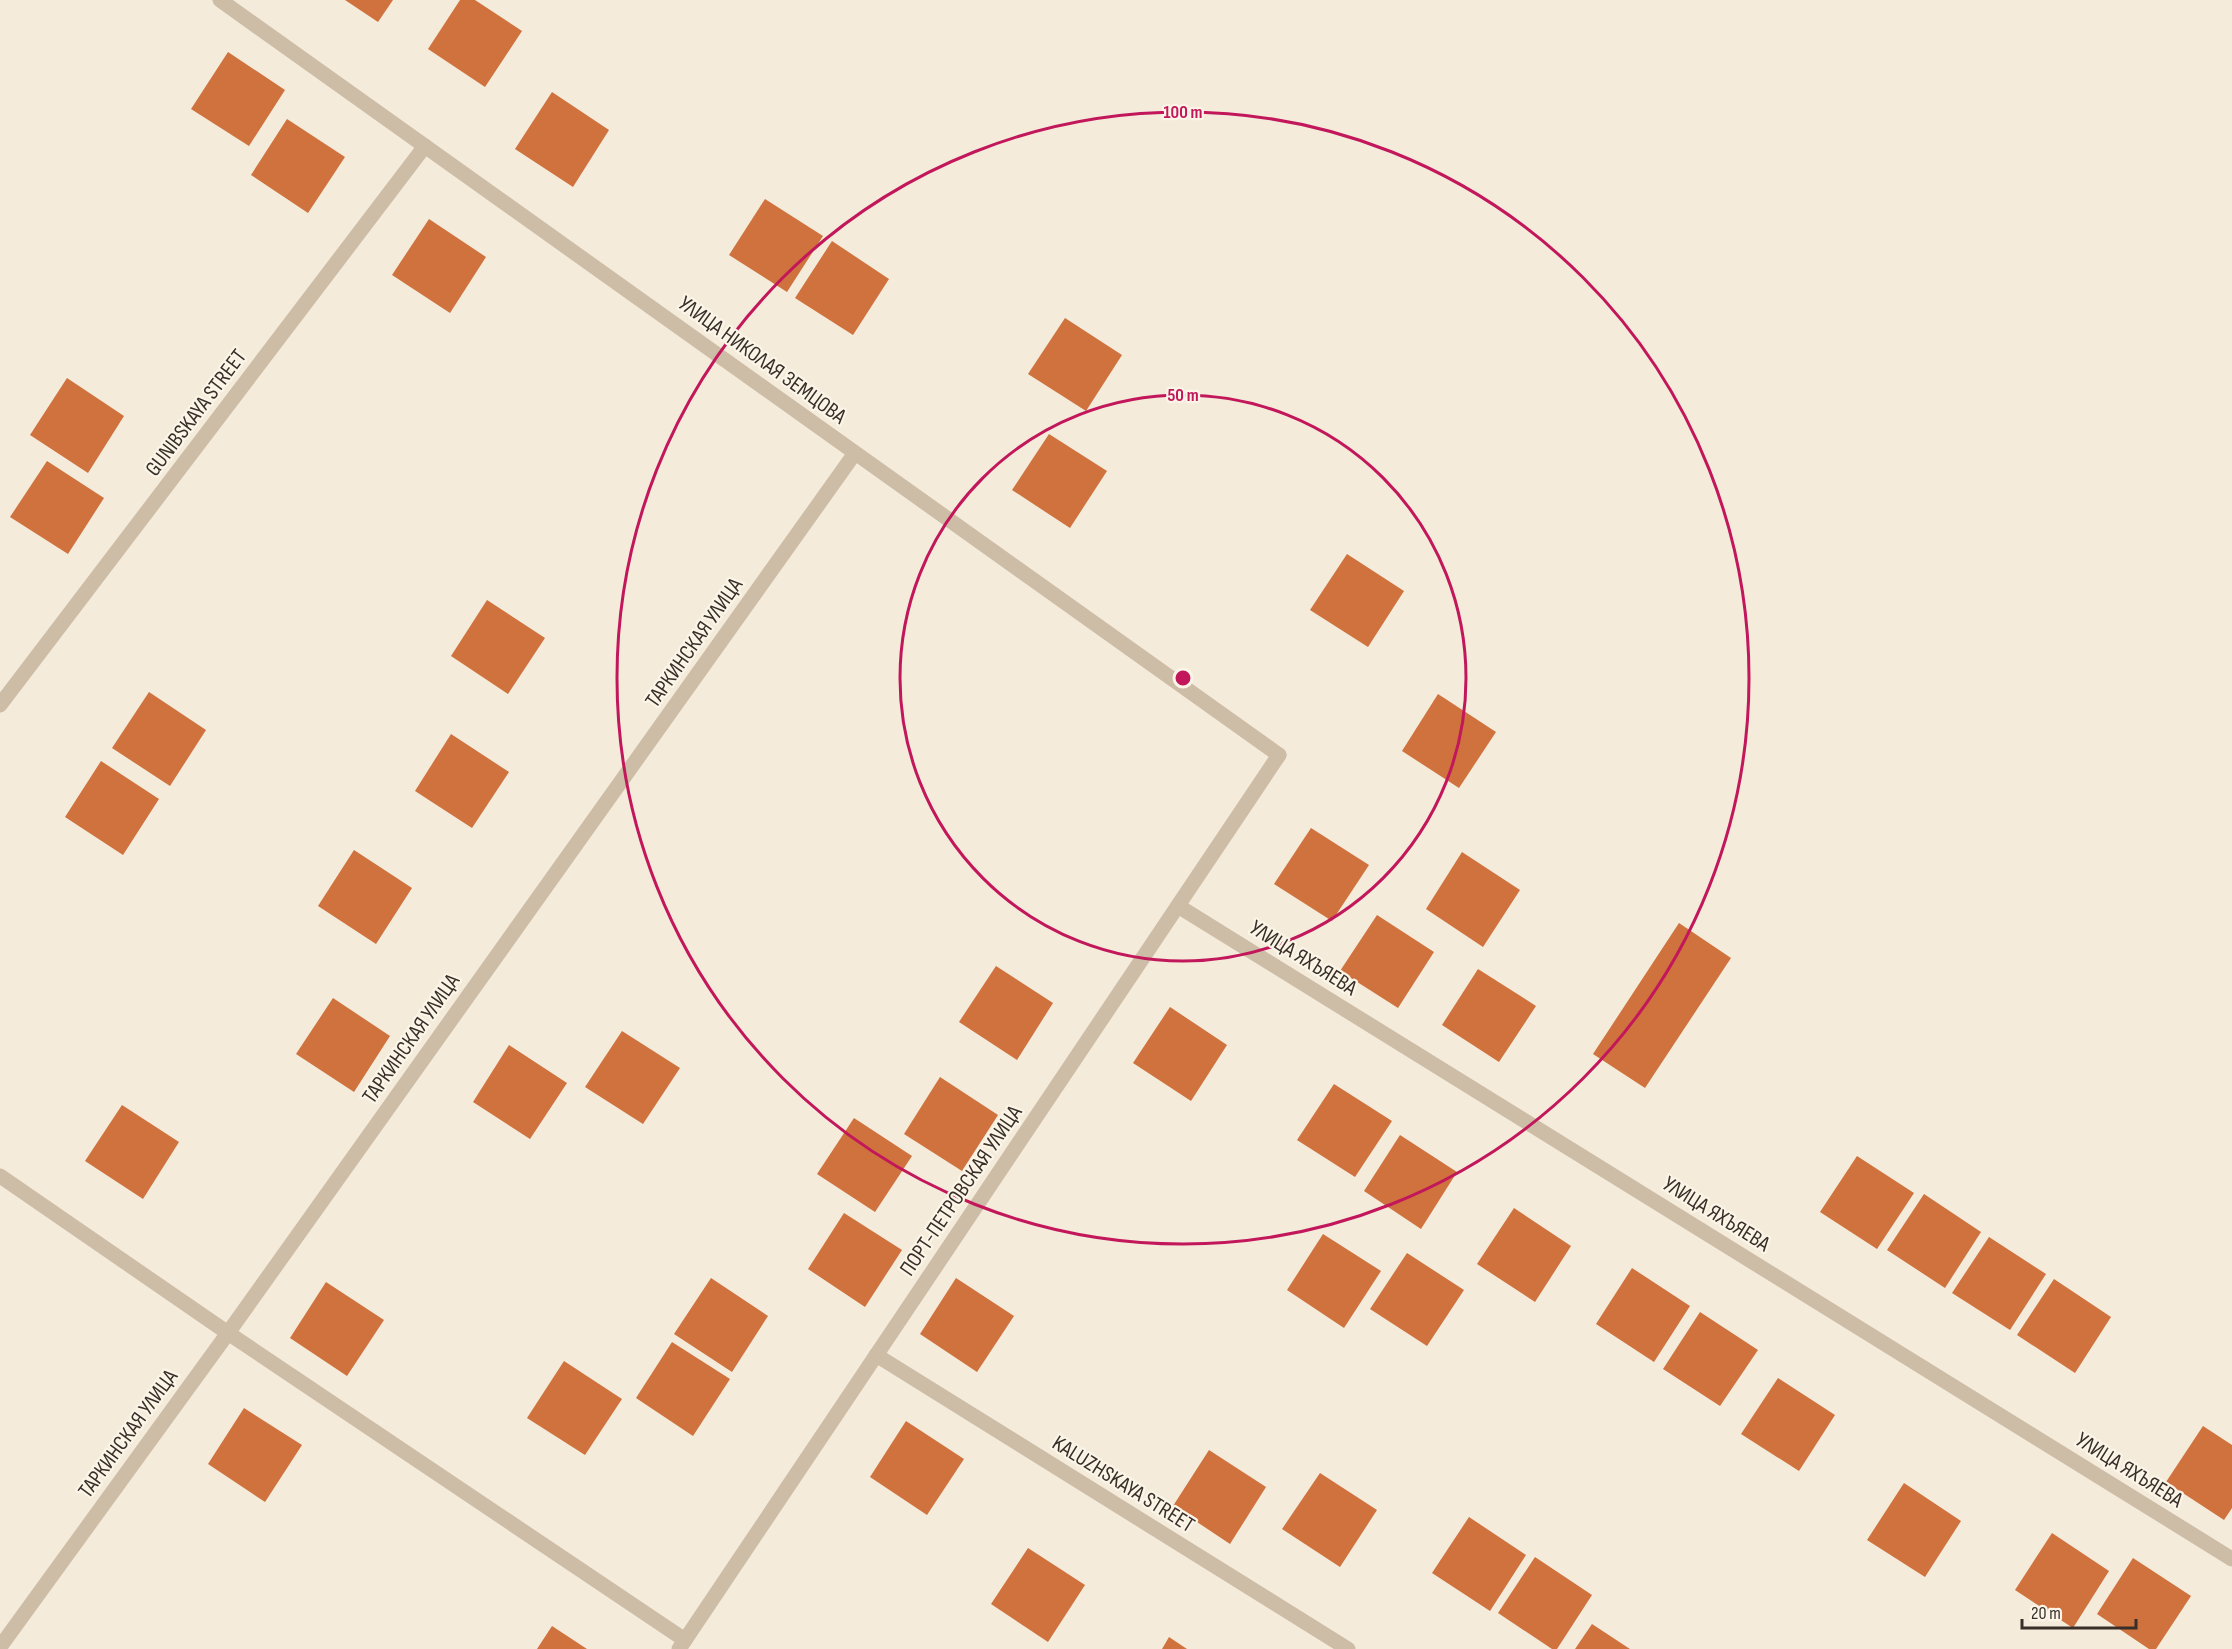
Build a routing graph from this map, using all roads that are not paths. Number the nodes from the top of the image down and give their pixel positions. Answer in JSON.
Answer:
{"nodes":[{"id":1,"x":220,"y":0,"type":"edge"},
{"id":2,"x":425,"y":146,"type":"junction"},
{"id":3,"x":855,"y":453,"type":"junction"},
{"id":4,"x":0,"y":705,"type":"edge"},
{"id":5,"x":1279,"y":755,"type":"joint"},
{"id":6,"x":1178,"y":906,"type":"junction"},
{"id":7,"x":0,"y":1176,"type":"edge"},
{"id":8,"x":228,"y":1333,"type":"junction"},
{"id":9,"x":876,"y":1355,"type":"junction"},
{"id":10,"x":2232,"y":1559,"type":"edge"},
{"id":11,"x":682,"y":1644,"type":"edge"},
{"id":12,"x":0,"y":1647,"type":"edge"},
{"id":13,"x":1348,"y":1649,"type":"edge"}],
"edges":[{"from":1,"to":2,"type":"street","name":"УЛИЦА НИКОЛАЯ ЗЕМЦОВА"},
{"from":2,"to":3,"type":"street","name":"УЛИЦА НИКОЛАЯ ЗЕМЦОВА"},
{"from":2,"to":4,"type":"street","name":"GUNIBSKAYA STREET"},
{"from":3,"to":5,"type":"street","name":"УЛИЦА НИКОЛАЯ ЗЕМЦОВА"},
{"from":3,"to":8,"type":"street","name":"ТАРКИНСКАЯ УЛИЦА"},
{"from":5,"to":6,"type":"street","name":"ПОРТ-ПЕТРОВСКАЯ УЛИЦА"},
{"from":6,"to":9,"type":"street","name":"ПОРТ-ПЕТРОВСКАЯ УЛИЦА"},
{"from":6,"to":10,"type":"street","name":"УЛИЦА ЯХЪЯЕВА"},
{"from":7,"to":8,"type":"street"},
{"from":8,"to":11,"type":"street"},
{"from":8,"to":12,"type":"street","name":"ТАРКИНСКАЯ УЛИЦА"},
{"from":9,"to":11,"type":"street","name":"ПОРТ-ПЕТРОВСКАЯ УЛИЦА"},
{"from":9,"to":13,"type":"street","name":"KALUZHSKAYA STREET"}]}
